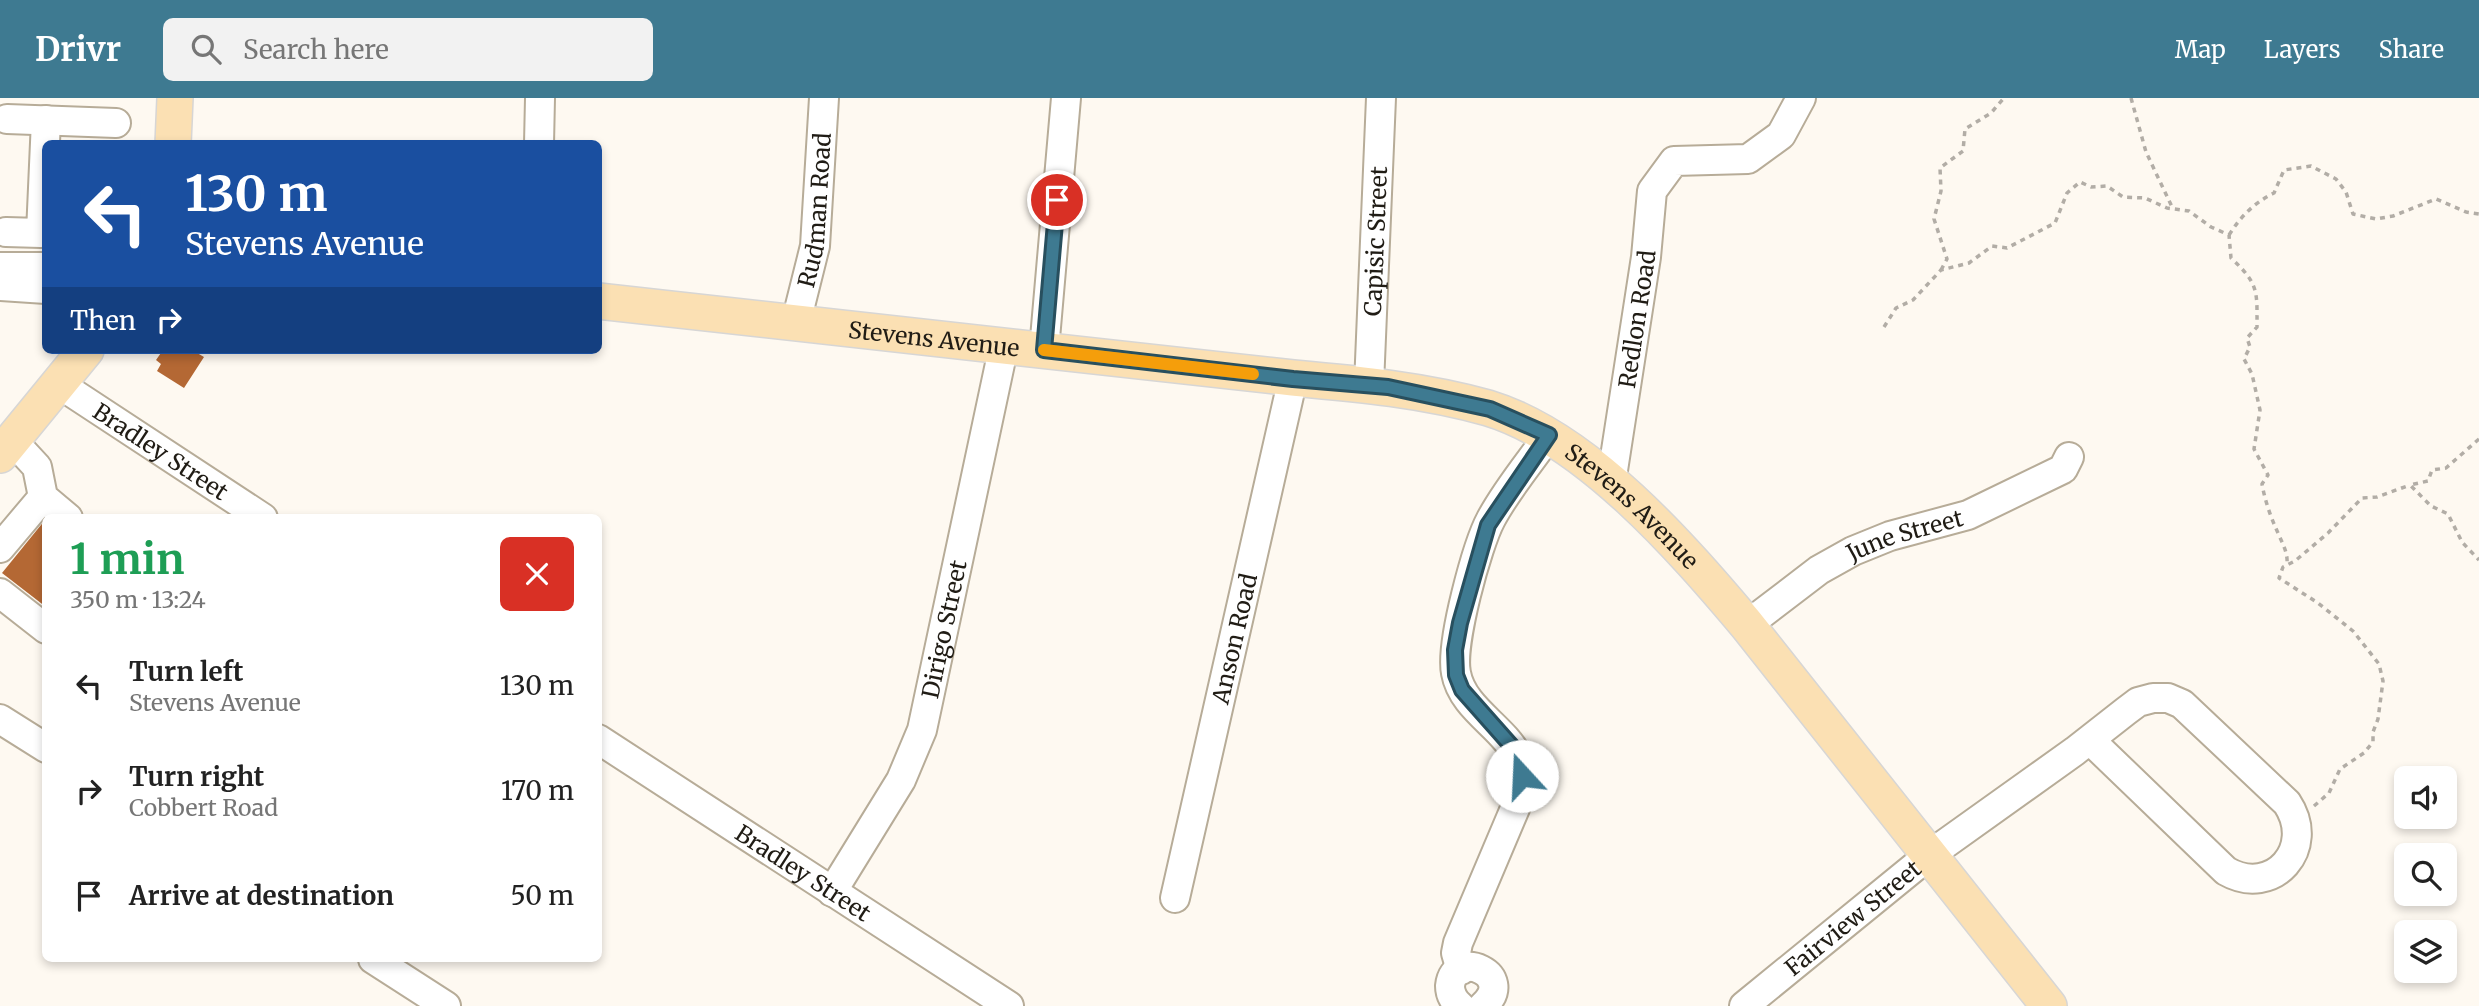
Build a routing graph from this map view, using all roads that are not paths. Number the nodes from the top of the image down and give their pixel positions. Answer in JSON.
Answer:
{"nodes":[{"id":1,"x":175,"y":98,"type":"edge"},
{"id":2,"x":540,"y":98,"type":"edge"},
{"id":3,"x":824,"y":98,"type":"edge"},
{"id":4,"x":1066,"y":98,"type":"edge"},
{"id":5,"x":1381,"y":98,"type":"edge"},
{"id":6,"x":1801,"y":98,"type":"edge"},
{"id":7,"x":7,"y":119,"type":"dead end"},
{"id":8,"x":46,"y":120,"type":"junction"},
{"id":9,"x":116,"y":123,"type":"dead end"},
{"id":10,"x":45,"y":140,"type":"edge"},
{"id":11,"x":173,"y":140,"type":"edge"},
{"id":12,"x":539,"y":140,"type":"edge"},
{"id":13,"x":42,"y":210,"type":"edge"},
{"id":14,"x":6,"y":232,"type":"dead end"},
{"id":15,"x":0,"y":267,"type":"edge"},
{"id":16,"x":42,"y":267,"type":"edge"},
{"id":17,"x":0,"y":286,"type":"edge"},
{"id":18,"x":42,"y":289,"type":"edge"},
{"id":19,"x":602,"y":301,"type":"edge"},
{"id":20,"x":796,"y":322,"type":"junction"},
{"id":21,"x":1004,"y":345,"type":"junction"},
{"id":22,"x":1044,"y":350,"type":"junction"},
{"id":23,"x":83,"y":354,"type":"edge"},
{"id":24,"x":1293,"y":379,"type":"junction"},
{"id":25,"x":59,"y":384,"type":"junction"},
{"id":26,"x":1368,"y":385,"type":"junction"},
{"id":27,"x":1549,"y":435,"type":"junction"},
{"id":28,"x":6,"y":448,"type":"edge"},
{"id":29,"x":2069,"y":457,"type":"dead end"},
{"id":30,"x":1611,"y":482,"type":"junction"},
{"id":31,"x":43,"y":497,"type":"junction"},
{"id":32,"x":63,"y":514,"type":"edge"},
{"id":33,"x":257,"y":514,"type":"edge"},
{"id":34,"x":0,"y":548,"type":"edge"},
{"id":35,"x":0,"y":593,"type":"edge"},
{"id":36,"x":1747,"y":625,"type":"junction"},
{"id":37,"x":42,"y":626,"type":"edge"},
{"id":38,"x":0,"y":719,"type":"edge"},
{"id":39,"x":2090,"y":740,"type":"junction"},
{"id":40,"x":602,"y":741,"type":"edge"},
{"id":41,"x":42,"y":745,"type":"edge"},
{"id":42,"x":1928,"y":856,"type":"junction"},
{"id":43,"x":832,"y":892,"type":"junction"},
{"id":44,"x":1175,"y":898,"type":"dead end"},
{"id":45,"x":378,"y":962,"type":"edge"},
{"id":46,"x":1461,"y":970,"type":"junction"},
{"id":47,"x":446,"y":1006,"type":"edge"},
{"id":48,"x":1009,"y":1006,"type":"edge"},
{"id":49,"x":1460,"y":1006,"type":"edge"},
{"id":50,"x":1483,"y":1006,"type":"edge"},
{"id":51,"x":1744,"y":1006,"type":"edge"},
{"id":52,"x":2049,"y":1006,"type":"edge"}],
"edges":[{"from":1,"to":11,"type":"main road"},
{"from":2,"to":12,"type":"street"},
{"from":3,"to":20,"type":"street","name":"Rudman Road"},
{"from":4,"to":22,"type":"street"},
{"from":5,"to":26,"type":"street","name":"Capisic Street"},
{"from":6,"to":30,"type":"street","name":"Redlon Road"},
{"from":7,"to":8,"type":"street"},
{"from":8,"to":9,"type":"street"},
{"from":8,"to":10,"type":"street"},
{"from":13,"to":14,"type":"street"},
{"from":15,"to":16,"type":"street"},
{"from":17,"to":18,"type":"street"},
{"from":19,"to":20,"type":"main road","name":"Stevens Avenue"},
{"from":20,"to":21,"type":"main road","name":"Stevens Avenue"},
{"from":21,"to":22,"type":"main road","name":"Stevens Avenue"},
{"from":21,"to":43,"type":"street","name":"Dirigo Street"},
{"from":22,"to":24,"type":"main road","name":"Stevens Avenue"},
{"from":23,"to":25,"type":"main road"},
{"from":24,"to":26,"type":"main road","name":"Stevens Avenue"},
{"from":24,"to":44,"type":"street","name":"Anson Road"},
{"from":25,"to":28,"type":"main road"},
{"from":25,"to":33,"type":"street","name":"Bradley Street"},
{"from":26,"to":27,"type":"main road","name":"Stevens Avenue"},
{"from":27,"to":30,"type":"main road","name":"Stevens Avenue"},
{"from":27,"to":46,"type":"street"},
{"from":28,"to":31,"type":"street"},
{"from":29,"to":36,"type":"street","name":"June Street"},
{"from":30,"to":36,"type":"main road","name":"Stevens Avenue"},
{"from":31,"to":32,"type":"street"},
{"from":31,"to":34,"type":"street"},
{"from":35,"to":37,"type":"street"},
{"from":36,"to":42,"type":"main road","name":"Stevens Avenue"},
{"from":38,"to":41,"type":"street"},
{"from":39,"to":39,"type":"street","name":"Fairview Street"},
{"from":39,"to":42,"type":"street","name":"Fairview Street"},
{"from":40,"to":43,"type":"street","name":"Bradley Street"},
{"from":42,"to":51,"type":"street","name":"Fairview Street"},
{"from":42,"to":52,"type":"main road","name":"Stevens Avenue"},
{"from":43,"to":48,"type":"street","name":"Bradley Street"},
{"from":45,"to":47,"type":"street"},
{"from":46,"to":49,"type":"street"},
{"from":46,"to":50,"type":"street"}]}
